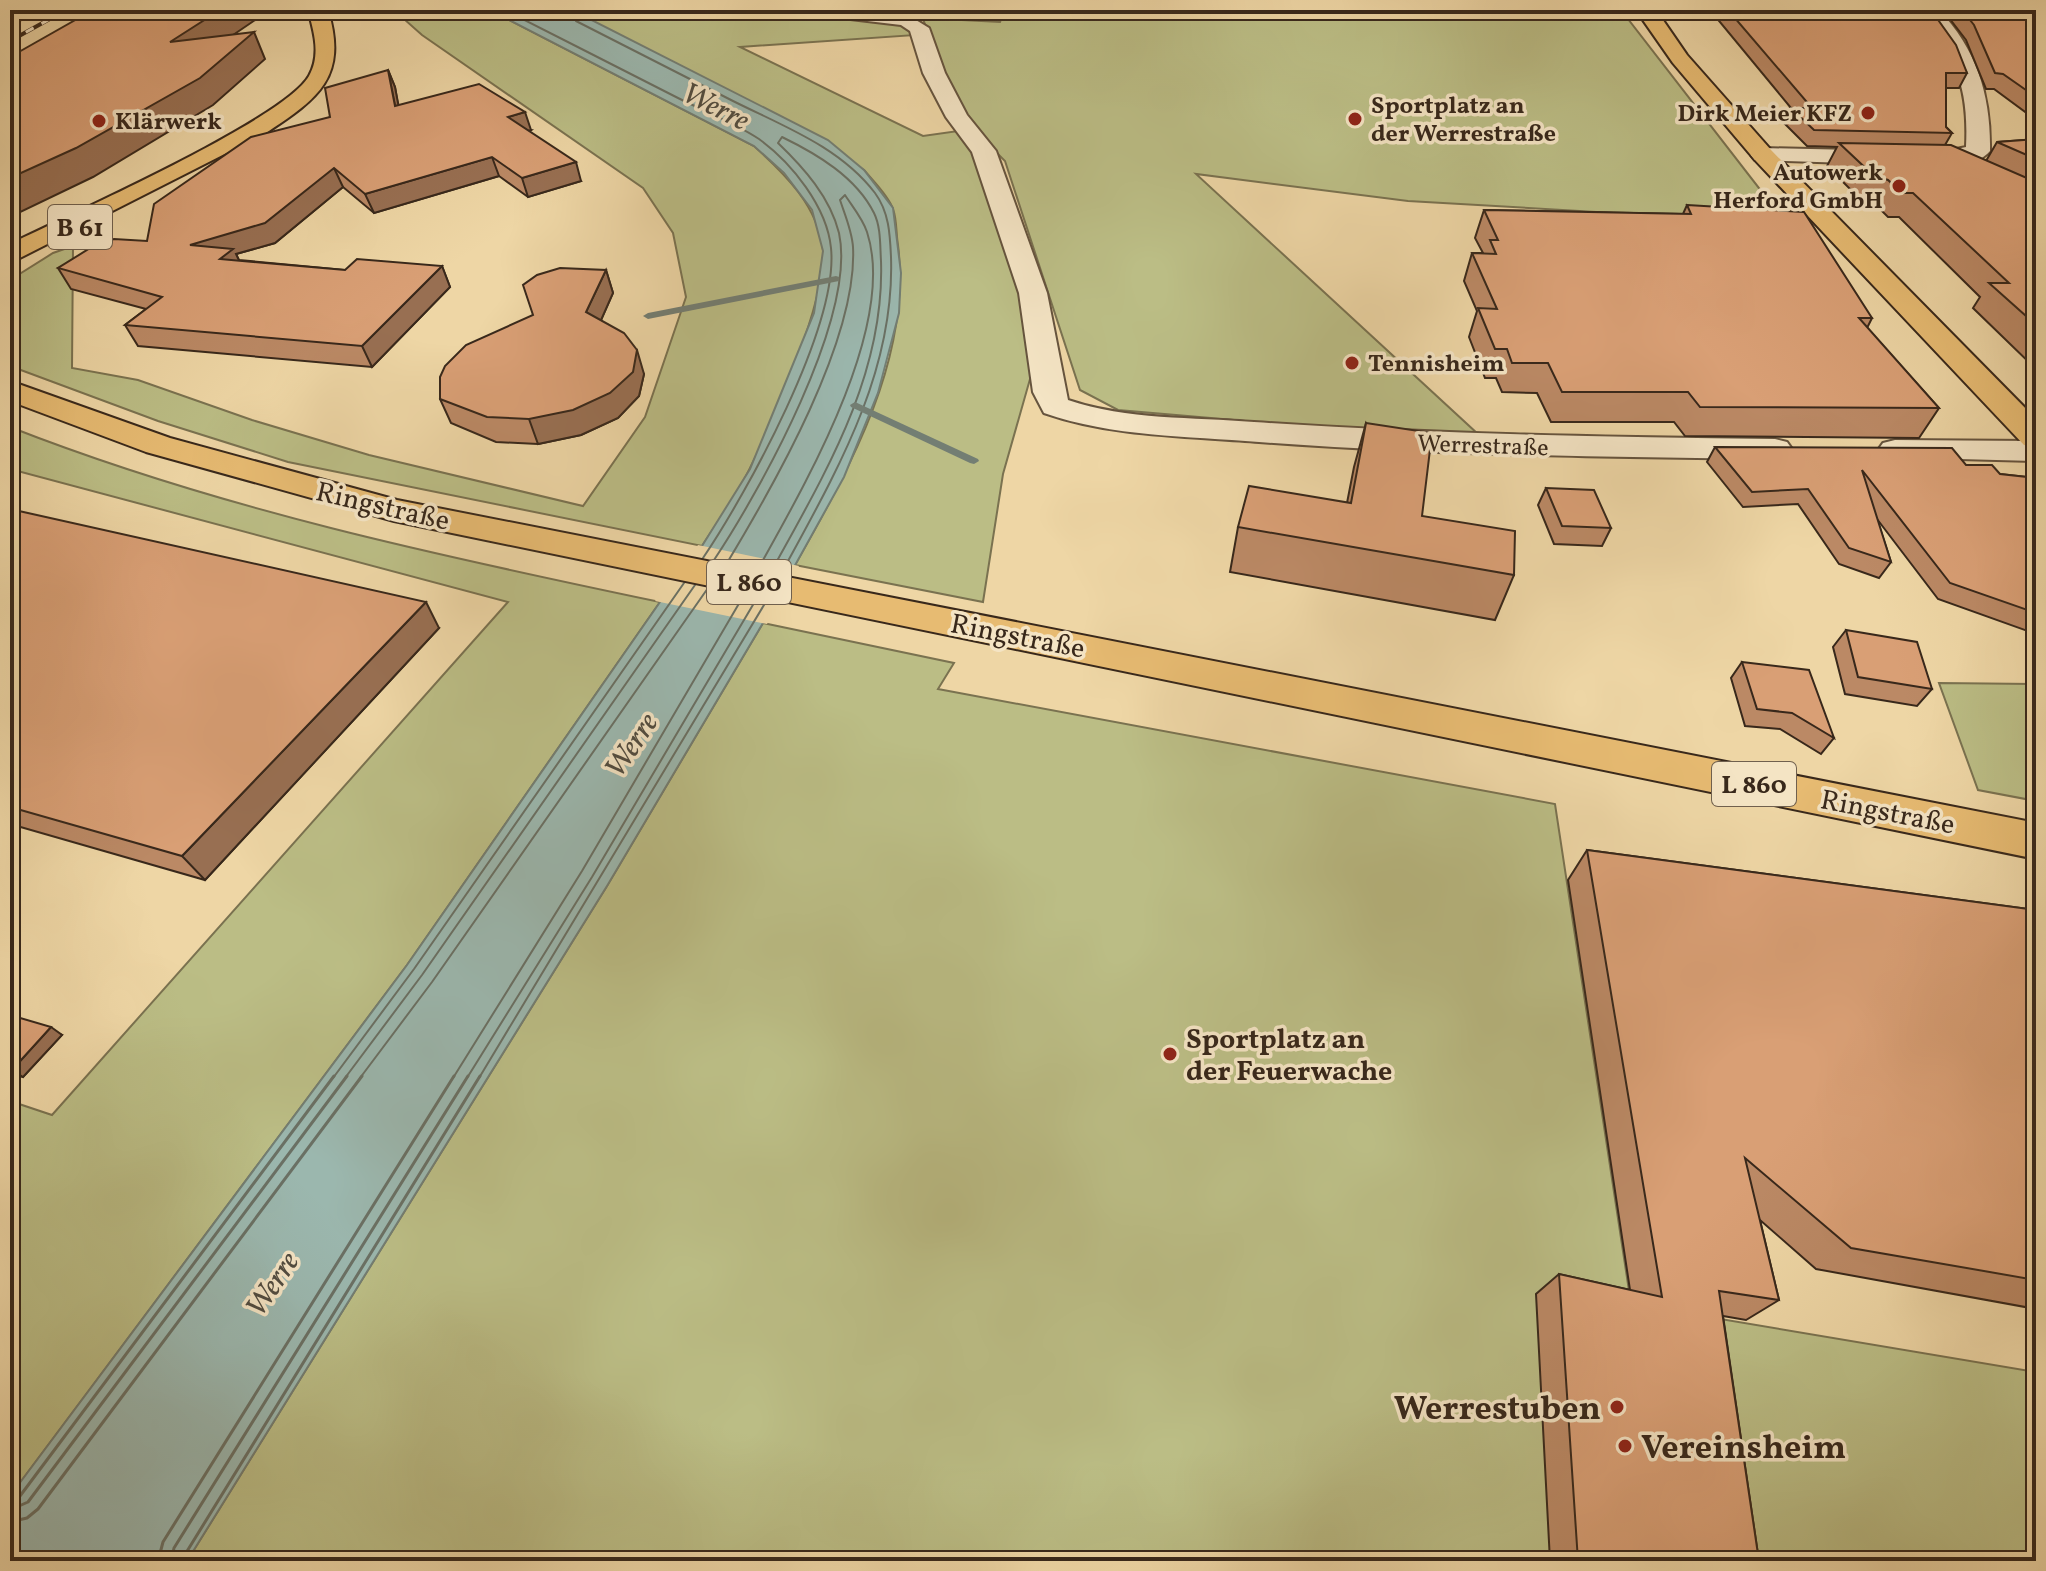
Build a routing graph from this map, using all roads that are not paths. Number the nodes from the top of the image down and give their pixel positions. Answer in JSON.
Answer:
{"nodes":[{"id":1,"x":318,"y":10,"type":"edge"},
{"id":2,"x":825,"y":10,"type":"edge"},
{"id":3,"x":1646,"y":10,"type":"edge"},
{"id":4,"x":1928,"y":10,"type":"edge"},
{"id":5,"x":1763,"y":155,"type":"junction"},
{"id":6,"x":1942,"y":159,"type":"junction"},
{"id":7,"x":1983,"y":177,"type":"edge"},
{"id":8,"x":151,"y":183,"type":"junction"},
{"id":9,"x":10,"y":255,"type":"edge"},
{"id":10,"x":10,"y":271,"type":"edge"},
{"id":11,"x":10,"y":390,"type":"edge"},
{"id":12,"x":2036,"y":438,"type":"edge"},
{"id":13,"x":1801,"y":449,"type":"edge"},
{"id":14,"x":1864,"y":450,"type":"edge"},
{"id":15,"x":2036,"y":451,"type":"edge"},
{"id":16,"x":2036,"y":841,"type":"edge"}],
"edges":[{"from":1,"to":8,"type":"main road","number":"B 61"},
{"from":2,"to":13,"type":"street","name":"Werrestraße"},
{"from":3,"to":5,"type":"main road"},
{"from":4,"to":6,"type":"street"},
{"from":5,"to":6,"type":"street"},
{"from":5,"to":12,"type":"main road"},
{"from":6,"to":7,"type":"street"},
{"from":8,"to":9,"type":"main road","number":"B 61"},
{"from":8,"to":10,"type":"main road","number":"B 61"},
{"from":11,"to":16,"type":"main road","name":"Ringstraße","number":"L 860"},
{"from":14,"to":15,"type":"street"}]}
